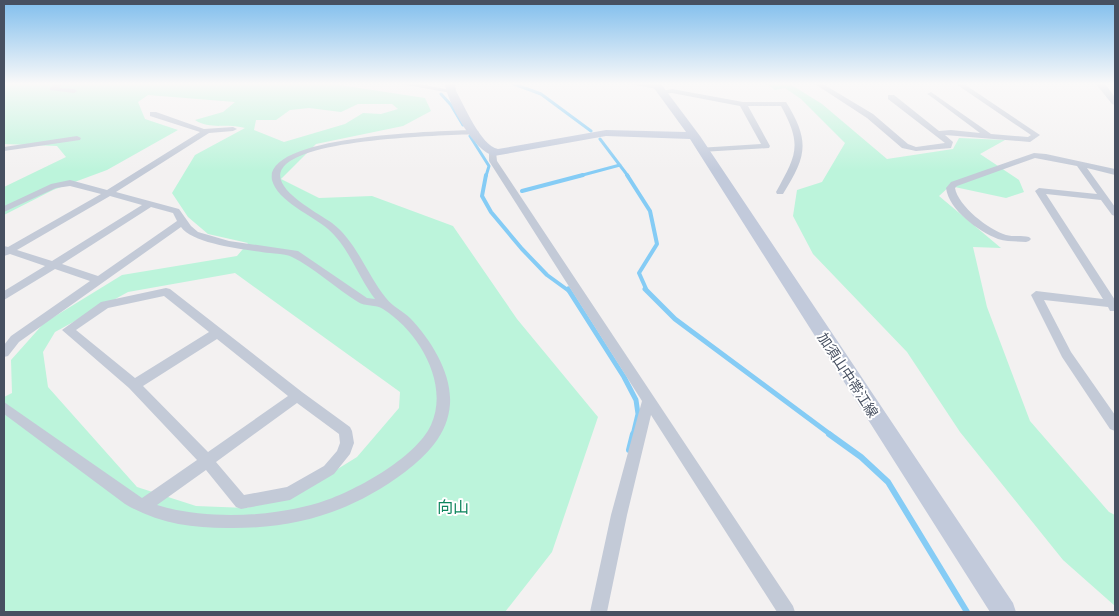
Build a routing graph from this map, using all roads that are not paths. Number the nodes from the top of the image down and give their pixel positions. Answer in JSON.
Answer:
{"nodes":[{"id":1,"x":464,"y":113,"type":"edge"},
{"id":2,"x":676,"y":113,"type":"edge"},
{"id":3,"x":748,"y":113,"type":"edge"},
{"id":4,"x":788,"y":113,"type":"edge"},
{"id":5,"x":865,"y":113,"type":"edge"},
{"id":6,"x":912,"y":113,"type":"edge"},
{"id":7,"x":957,"y":113,"type":"edge"},
{"id":8,"x":1002,"y":113,"type":"edge"},
{"id":9,"x":153,"y":114,"type":"dead end"},
{"id":10,"x":233,"y":129,"type":"dead end"},
{"id":11,"x":203,"y":131,"type":"junction"},
{"id":12,"x":475,"y":132,"type":"junction"},
{"id":13,"x":939,"y":133,"type":"junction"},
{"id":14,"x":990,"y":136,"type":"junction"},
{"id":15,"x":77,"y":138,"type":"dead end"},
{"id":16,"x":697,"y":143,"type":"junction"},
{"id":17,"x":4,"y":149,"type":"edge"},
{"id":18,"x":492,"y":152,"type":"junction"},
{"id":19,"x":1079,"y":164,"type":"junction"},
{"id":20,"x":1115,"y":172,"type":"edge"},
{"id":21,"x":70,"y":183,"type":"junction"},
{"id":22,"x":780,"y":192,"type":"dead end"},
{"id":23,"x":109,"y":193,"type":"junction"},
{"id":24,"x":1103,"y":197,"type":"junction"},
{"id":25,"x":150,"y":204,"type":"junction"},
{"id":26,"x":4,"y":209,"type":"edge"},
{"id":27,"x":1115,"y":213,"type":"edge"},
{"id":28,"x":4,"y":217,"type":"edge"},
{"id":29,"x":183,"y":221,"type":"junction"},
{"id":30,"x":1026,"y":239,"type":"dead end"},
{"id":31,"x":6,"y":251,"type":"edge"},
{"id":32,"x":53,"y":265,"type":"junction"},
{"id":33,"x":99,"y":280,"type":"junction"},
{"id":34,"x":4,"y":296,"type":"edge"},
{"id":35,"x":384,"y":304,"type":"junction"},
{"id":36,"x":1114,"y":306,"type":"edge"},
{"id":37,"x":217,"y":333,"type":"junction"},
{"id":38,"x":15,"y":339,"type":"junction"},
{"id":39,"x":4,"y":346,"type":"edge"},
{"id":40,"x":4,"y":353,"type":"edge"},
{"id":41,"x":134,"y":385,"type":"junction"},
{"id":42,"x":297,"y":396,"type":"junction"},
{"id":43,"x":648,"y":402,"type":"junction"},
{"id":44,"x":4,"y":407,"type":"edge"},
{"id":45,"x":1115,"y":425,"type":"edge"},
{"id":46,"x":207,"y":461,"type":"junction"},
{"id":47,"x":144,"y":506,"type":"junction"},
{"id":48,"x":598,"y":612,"type":"edge"},
{"id":49,"x":787,"y":612,"type":"edge"},
{"id":50,"x":1004,"y":612,"type":"edge"}],
"edges":[{"from":1,"to":12,"type":"main road"},
{"from":2,"to":16,"type":"main road","name":"加須山中帯江線"},
{"from":3,"to":16,"type":"street"},
{"from":4,"to":22,"type":"street"},
{"from":5,"to":13,"type":"street"},
{"from":6,"to":13,"type":"street"},
{"from":7,"to":14,"type":"street"},
{"from":8,"to":14,"type":"street"},
{"from":9,"to":11,"type":"street"},
{"from":10,"to":11,"type":"street"},
{"from":11,"to":23,"type":"street"},
{"from":12,"to":18,"type":"main road"},
{"from":12,"to":35,"type":"street"},
{"from":13,"to":14,"type":"street"},
{"from":15,"to":17,"type":"street"},
{"from":16,"to":18,"type":"main road"},
{"from":16,"to":50,"type":"main road","name":"加須山中帯江線"},
{"from":18,"to":43,"type":"street"},
{"from":19,"to":20,"type":"street"},
{"from":19,"to":24,"type":"street"},
{"from":19,"to":30,"type":"street"},
{"from":21,"to":23,"type":"street"},
{"from":21,"to":26,"type":"street"},
{"from":21,"to":28,"type":"street"},
{"from":23,"to":25,"type":"street"},
{"from":23,"to":31,"type":"street"},
{"from":24,"to":27,"type":"street"},
{"from":24,"to":36,"type":"street"},
{"from":25,"to":29,"type":"street"},
{"from":25,"to":32,"type":"street"},
{"from":29,"to":33,"type":"street"},
{"from":29,"to":35,"type":"street"},
{"from":31,"to":32,"type":"street"},
{"from":32,"to":33,"type":"street"},
{"from":32,"to":34,"type":"street"},
{"from":33,"to":38,"type":"street"},
{"from":35,"to":47,"type":"street"},
{"from":36,"to":45,"type":"street"},
{"from":37,"to":41,"type":"street"},
{"from":37,"to":41,"type":"street"},
{"from":37,"to":42,"type":"street"},
{"from":38,"to":39,"type":"street"},
{"from":38,"to":40,"type":"street"},
{"from":41,"to":46,"type":"street"},
{"from":42,"to":46,"type":"street"},
{"from":42,"to":46,"type":"street"},
{"from":43,"to":48,"type":"street"},
{"from":43,"to":49,"type":"street"},
{"from":44,"to":47,"type":"street"},
{"from":46,"to":47,"type":"street"}]}
